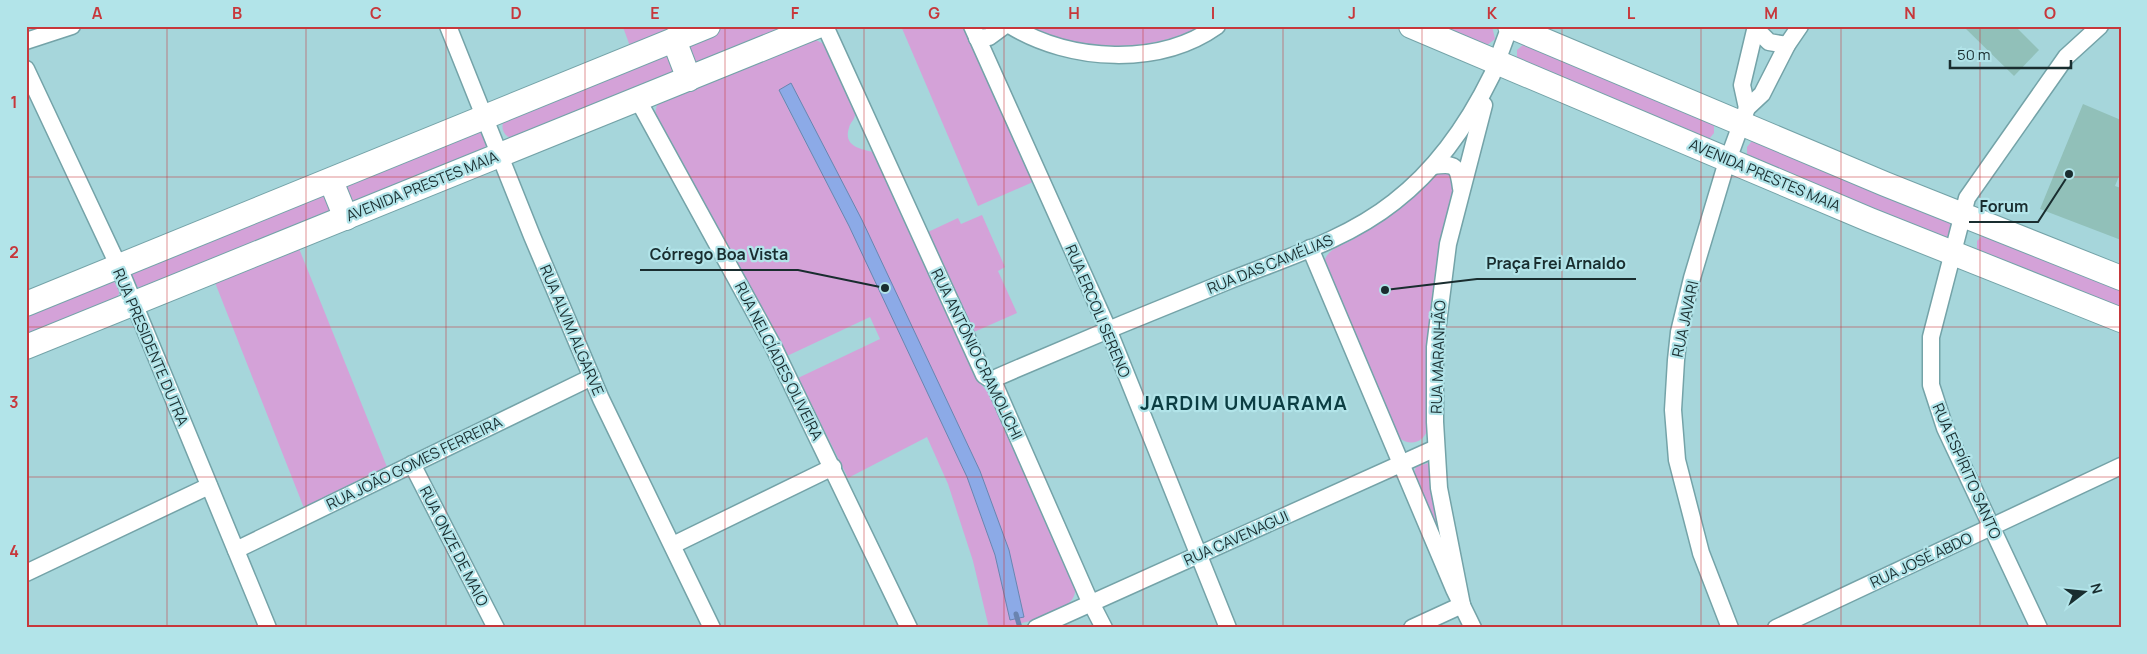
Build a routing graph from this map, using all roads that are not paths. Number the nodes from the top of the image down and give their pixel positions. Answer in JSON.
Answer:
{"nodes":[{"id":1,"x":72,"y":26,"type":"edge"},
{"id":2,"x":448,"y":26,"type":"edge"},
{"id":3,"x":708,"y":26,"type":"edge"},
{"id":4,"x":818,"y":26,"type":"edge"},
{"id":5,"x":825,"y":26,"type":"edge"},
{"id":6,"x":1004,"y":26,"type":"edge"},
{"id":7,"x":1012,"y":26,"type":"edge"},
{"id":8,"x":1218,"y":26,"type":"edge"},
{"id":9,"x":1411,"y":26,"type":"edge"},
{"id":10,"x":1510,"y":26,"type":"edge"},
{"id":11,"x":1800,"y":26,"type":"edge"},
{"id":12,"x":2100,"y":26,"type":"edge"},
{"id":13,"x":1756,"y":27,"type":"edge"},
{"id":14,"x":975,"y":32,"type":"edge"},
{"id":15,"x":674,"y":40,"type":"junction"},
{"id":16,"x":26,"y":41,"type":"edge"},
{"id":17,"x":1787,"y":45,"type":"junction"},
{"id":18,"x":1495,"y":68,"type":"junction"},
{"id":19,"x":26,"y":69,"type":"edge"},
{"id":20,"x":689,"y":79,"type":"junction"},
{"id":21,"x":31,"y":91,"type":"edge"},
{"id":22,"x":638,"y":100,"type":"junction"},
{"id":23,"x":485,"y":116,"type":"junction"},
{"id":24,"x":1744,"y":116,"type":"junction"},
{"id":25,"x":499,"y":155,"type":"junction"},
{"id":26,"x":1728,"y":160,"type":"junction"},
{"id":27,"x":1433,"y":166,"type":"junction"},
{"id":28,"x":331,"y":181,"type":"junction"},
{"id":29,"x":1461,"y":190,"type":"junction"},
{"id":30,"x":1963,"y":214,"type":"junction"},
{"id":31,"x":346,"y":218,"type":"junction"},
{"id":32,"x":1310,"y":248,"type":"junction"},
{"id":33,"x":1953,"y":252,"type":"junction"},
{"id":34,"x":119,"y":267,"type":"junction"},
{"id":35,"x":2121,"y":278,"type":"edge"},
{"id":36,"x":134,"y":303,"type":"junction"},
{"id":37,"x":26,"y":304,"type":"edge"},
{"id":38,"x":2121,"y":320,"type":"edge"},
{"id":39,"x":1108,"y":329,"type":"junction"},
{"id":40,"x":26,"y":347,"type":"edge"},
{"id":41,"x":592,"y":377,"type":"junction"},
{"id":42,"x":991,"y":380,"type":"junction"},
{"id":43,"x":1436,"y":448,"type":"junction"},
{"id":44,"x":412,"y":464,"type":"junction"},
{"id":45,"x":1401,"y":464,"type":"junction"},
{"id":46,"x":2121,"y":466,"type":"edge"},
{"id":47,"x":833,"y":467,"type":"junction"},
{"id":48,"x":209,"y":486,"type":"junction"},
{"id":49,"x":1992,"y":527,"type":"junction"},
{"id":50,"x":673,"y":545,"type":"junction"},
{"id":51,"x":236,"y":550,"type":"junction"},
{"id":52,"x":1198,"y":556,"type":"junction"},
{"id":53,"x":26,"y":574,"type":"edge"},
{"id":54,"x":1092,"y":604,"type":"junction"},
{"id":55,"x":1462,"y":604,"type":"junction"},
{"id":56,"x":268,"y":628,"type":"edge"},
{"id":57,"x":496,"y":628,"type":"edge"},
{"id":58,"x":712,"y":628,"type":"edge"},
{"id":59,"x":909,"y":628,"type":"edge"},
{"id":60,"x":1036,"y":628,"type":"edge"},
{"id":61,"x":1104,"y":628,"type":"edge"},
{"id":62,"x":1228,"y":628,"type":"edge"},
{"id":63,"x":1412,"y":628,"type":"edge"},
{"id":64,"x":1473,"y":628,"type":"edge"},
{"id":65,"x":1730,"y":628,"type":"edge"},
{"id":66,"x":1776,"y":628,"type":"edge"},
{"id":67,"x":2039,"y":628,"type":"edge"}],
"edges":[{"from":1,"to":16,"type":"street"},
{"from":2,"to":23,"type":"street","name":"RUA ALVIM ALGARVE"},
{"from":3,"to":15,"type":"street"},
{"from":4,"to":20,"type":"street","name":"AVENIDA PRESTES MAIA"},
{"from":5,"to":42,"type":"street","name":"RUA ANTÔNIO CRAMOLICHI"},
{"from":6,"to":14,"type":"street"},
{"from":7,"to":8,"type":"street"},
{"from":9,"to":18,"type":"street","name":"AVENIDA PRESTES MAIA"},
{"from":10,"to":18,"type":"street","name":"RUA MARANHÃO"},
{"from":10,"to":24,"type":"street"},
{"from":11,"to":17,"type":"street","name":"RUA JAVARI"},
{"from":12,"to":30,"type":"street","name":"RUA ESPÍRITO SANTO"},
{"from":13,"to":17,"type":"street"},
{"from":13,"to":24,"type":"street"},
{"from":14,"to":39,"type":"street","name":"RUA ERCOLI SERENO"},
{"from":15,"to":20,"type":"street"},
{"from":15,"to":23,"type":"street"},
{"from":17,"to":24,"type":"street","name":"RUA JAVARI"},
{"from":18,"to":26,"type":"street","name":"AVENIDA PRESTES MAIA"},
{"from":18,"to":27,"type":"street","name":"RUA DAS CAMÉLIAS"},
{"from":18,"to":29,"type":"street","name":"RUA MARANHÃO"},
{"from":19,"to":21,"type":"street","name":"RUA PRESIDENTE DUTRA"},
{"from":20,"to":22,"type":"street","name":"AVENIDA PRESTES MAIA"},
{"from":21,"to":34,"type":"street","name":"RUA PRESIDENTE DUTRA"},
{"from":22,"to":25,"type":"street","name":"AVENIDA PRESTES MAIA"},
{"from":22,"to":47,"type":"street","name":"RUA NELCÍADES OLIVEIRA"},
{"from":23,"to":25,"type":"street","name":"RUA ALVIM ALGARVE"},
{"from":23,"to":28,"type":"street"},
{"from":24,"to":26,"type":"street","name":"RUA JAVARI"},
{"from":24,"to":30,"type":"street"},
{"from":25,"to":31,"type":"street","name":"AVENIDA PRESTES MAIA"},
{"from":25,"to":41,"type":"street","name":"RUA ALVIM ALGARVE"},
{"from":26,"to":33,"type":"street","name":"AVENIDA PRESTES MAIA"},
{"from":26,"to":65,"type":"street","name":"RUA JAVARI"},
{"from":27,"to":29,"type":"street"},
{"from":27,"to":32,"type":"street","name":"RUA DAS CAMÉLIAS"},
{"from":28,"to":31,"type":"street"},
{"from":28,"to":34,"type":"street"},
{"from":29,"to":43,"type":"street","name":"RUA MARANHÃO"},
{"from":30,"to":33,"type":"street","name":"RUA ESPÍRITO SANTO"},
{"from":30,"to":35,"type":"street"},
{"from":31,"to":36,"type":"street","name":"AVENIDA PRESTES MAIA"},
{"from":32,"to":39,"type":"street","name":"RUA DAS CAMÉLIAS"},
{"from":32,"to":45,"type":"street","name":"RUA MARANHÃO"},
{"from":33,"to":38,"type":"street","name":"AVENIDA PRESTES MAIA"},
{"from":33,"to":49,"type":"street","name":"RUA ESPÍRITO SANTO"},
{"from":34,"to":36,"type":"street","name":"RUA PRESIDENTE DUTRA"},
{"from":34,"to":37,"type":"street"},
{"from":36,"to":40,"type":"street","name":"AVENIDA PRESTES MAIA"},
{"from":36,"to":48,"type":"street","name":"RUA PRESIDENTE DUTRA"},
{"from":39,"to":42,"type":"street","name":"RUA DAS CAMÉLIAS"},
{"from":39,"to":52,"type":"street","name":"RUA ERCOLI SERENO"},
{"from":41,"to":44,"type":"street","name":"RUA JOÃO GOMES FERREIRA"},
{"from":41,"to":50,"type":"street","name":"RUA ALVIM ALGARVE"},
{"from":42,"to":54,"type":"street","name":"RUA ANTÔNIO CRAMOLICHI"},
{"from":43,"to":45,"type":"street","name":"RUA CAVENAGUI"},
{"from":43,"to":55,"type":"street","name":"RUA MARANHÃO"},
{"from":44,"to":51,"type":"street","name":"RUA JOÃO GOMES FERREIRA"},
{"from":44,"to":57,"type":"street","name":"RUA ONZE DE MAIO"},
{"from":45,"to":52,"type":"street","name":"RUA CAVENAGUI"},
{"from":45,"to":55,"type":"street","name":"RUA MARANHÃO"},
{"from":46,"to":49,"type":"street","name":"RUA JOSÉ ABDO"},
{"from":47,"to":50,"type":"street"},
{"from":47,"to":59,"type":"street","name":"RUA NELCÍADES OLIVEIRA"},
{"from":48,"to":51,"type":"street","name":"RUA PRESIDENTE DUTRA"},
{"from":48,"to":53,"type":"street"},
{"from":49,"to":66,"type":"street","name":"RUA JOSÉ ABDO"},
{"from":49,"to":67,"type":"street","name":"RUA ESPÍRITO SANTO"},
{"from":50,"to":58,"type":"street","name":"RUA ALVIM ALGARVE"},
{"from":51,"to":56,"type":"street","name":"RUA PRESIDENTE DUTRA"},
{"from":52,"to":54,"type":"street","name":"RUA CAVENAGUI"},
{"from":52,"to":62,"type":"street","name":"RUA ERCOLI SERENO"},
{"from":54,"to":60,"type":"street","name":"RUA CAVENAGUI"},
{"from":54,"to":61,"type":"street","name":"RUA ANTÔNIO CRAMOLICHI"},
{"from":55,"to":63,"type":"street"},
{"from":55,"to":64,"type":"street","name":"RUA MARANHÃO"}]}
